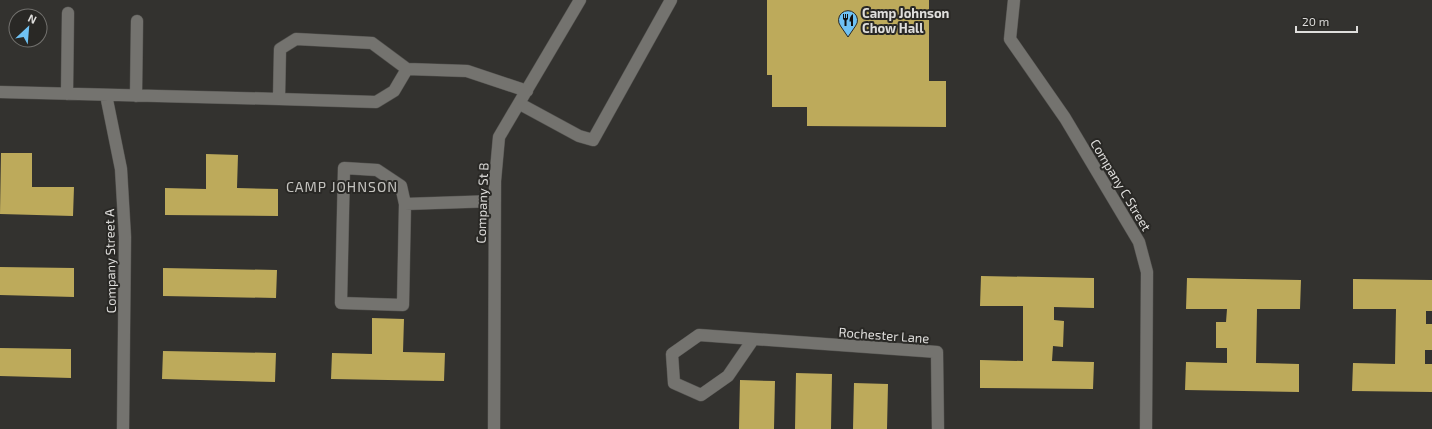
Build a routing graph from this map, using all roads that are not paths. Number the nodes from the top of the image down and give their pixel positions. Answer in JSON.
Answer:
{"nodes":[{"id":1,"x":580,"y":0,"type":"edge"},
{"id":2,"x":671,"y":0,"type":"edge"},
{"id":3,"x":1014,"y":0,"type":"edge"},
{"id":4,"x":68,"y":12,"type":"dead end"},
{"id":5,"x":137,"y":21,"type":"dead end"},
{"id":6,"x":407,"y":69,"type":"junction"},
{"id":7,"x":527,"y":91,"type":"junction"},
{"id":8,"x":0,"y":92,"type":"edge"},
{"id":9,"x":67,"y":94,"type":"junction"},
{"id":10,"x":106,"y":95,"type":"junction"},
{"id":11,"x":136,"y":96,"type":"junction"},
{"id":12,"x":279,"y":99,"type":"junction"},
{"id":13,"x":520,"y":104,"type":"junction"},
{"id":14,"x":495,"y":201,"type":"junction"},
{"id":15,"x":405,"y":204,"type":"junction"},
{"id":16,"x":752,"y":340,"type":"junction"},
{"id":17,"x":123,"y":429,"type":"edge"},
{"id":18,"x":494,"y":429,"type":"edge"},
{"id":19,"x":938,"y":429,"type":"edge"},
{"id":20,"x":1146,"y":429,"type":"edge"}],
"edges":[{"from":1,"to":7,"type":"street","name":"Company St B"},
{"from":2,"to":13,"type":"street"},
{"from":3,"to":20,"type":"street","name":"Company C Street"},
{"from":4,"to":9,"type":"street"},
{"from":5,"to":11,"type":"street"},
{"from":6,"to":7,"type":"street"},
{"from":6,"to":12,"type":"street"},
{"from":6,"to":12,"type":"street"},
{"from":7,"to":13,"type":"street","name":"Company St B"},
{"from":8,"to":9,"type":"street"},
{"from":9,"to":10,"type":"street"},
{"from":10,"to":11,"type":"street"},
{"from":10,"to":17,"type":"street","name":"Company Street A"},
{"from":11,"to":12,"type":"street"},
{"from":13,"to":14,"type":"street","name":"Company St B"},
{"from":14,"to":15,"type":"street"},
{"from":14,"to":18,"type":"street","name":"Company St B"},
{"from":15,"to":15,"type":"street"},
{"from":16,"to":16,"type":"street","name":"Rochester Lane"},
{"from":16,"to":19,"type":"street","name":"Rochester Lane"}]}
